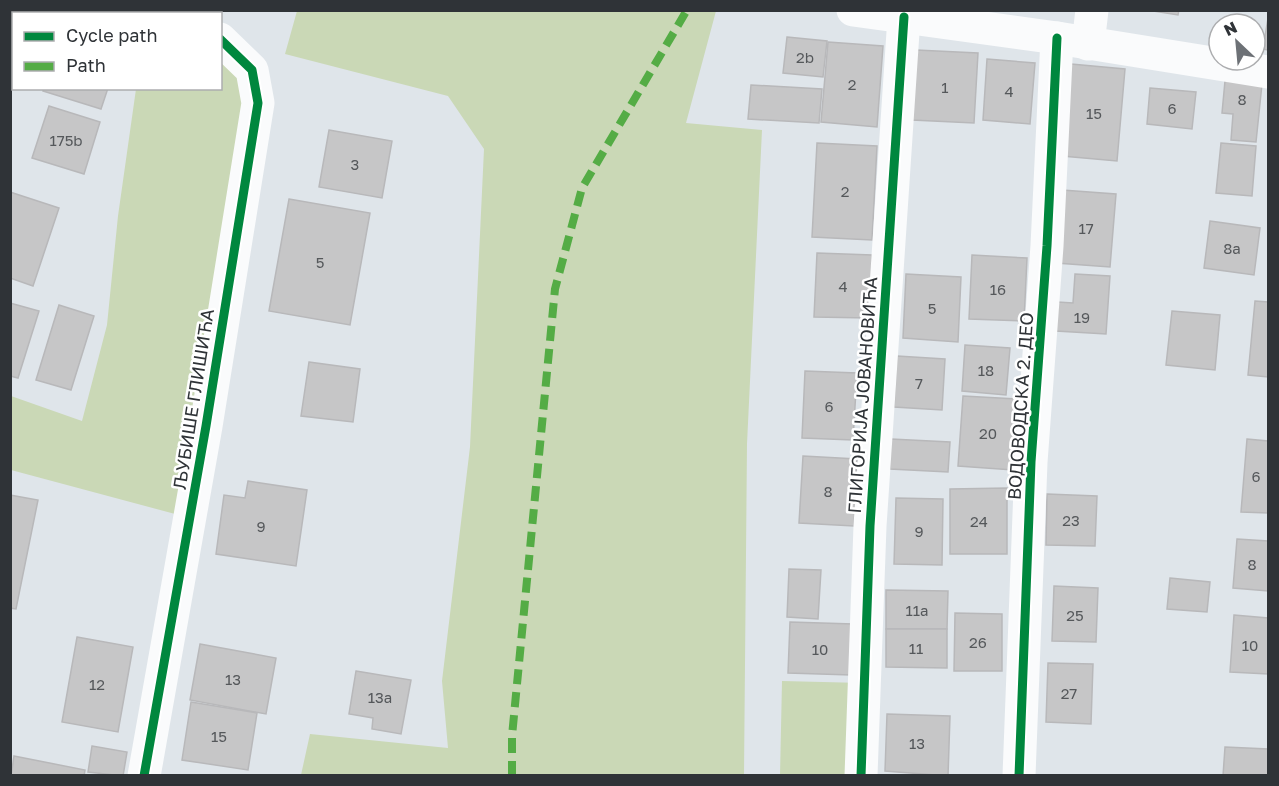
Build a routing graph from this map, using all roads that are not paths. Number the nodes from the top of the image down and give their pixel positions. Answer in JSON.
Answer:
{"nodes":[{"id":1,"x":853,"y":10,"type":"edge"},
{"id":2,"x":1092,"y":10,"type":"edge"},
{"id":3,"x":904,"y":17,"type":"junction"},
{"id":4,"x":1057,"y":38,"type":"junction"},
{"id":5,"x":222,"y":41,"type":"edge"},
{"id":6,"x":1088,"y":44,"type":"junction"},
{"id":7,"x":1269,"y":72,"type":"edge"},
{"id":8,"x":144,"y":776,"type":"edge"},
{"id":9,"x":861,"y":776,"type":"edge"},
{"id":10,"x":1019,"y":776,"type":"edge"}],
"edges":[{"from":1,"to":3,"type":"street"},
{"from":2,"to":6,"type":"street"},
{"from":3,"to":4,"type":"street"},
{"from":3,"to":9,"type":"street","name":"ГЛИГОРИЈА ЈОВАНОВИЋА"},
{"from":4,"to":6,"type":"street"},
{"from":4,"to":10,"type":"street","name":"ВОДОВОДСКА 2. ДЕО"},
{"from":5,"to":8,"type":"street","name":"ЉУБИШЕ ГЛИШИЋА"},
{"from":6,"to":7,"type":"street"}]}
